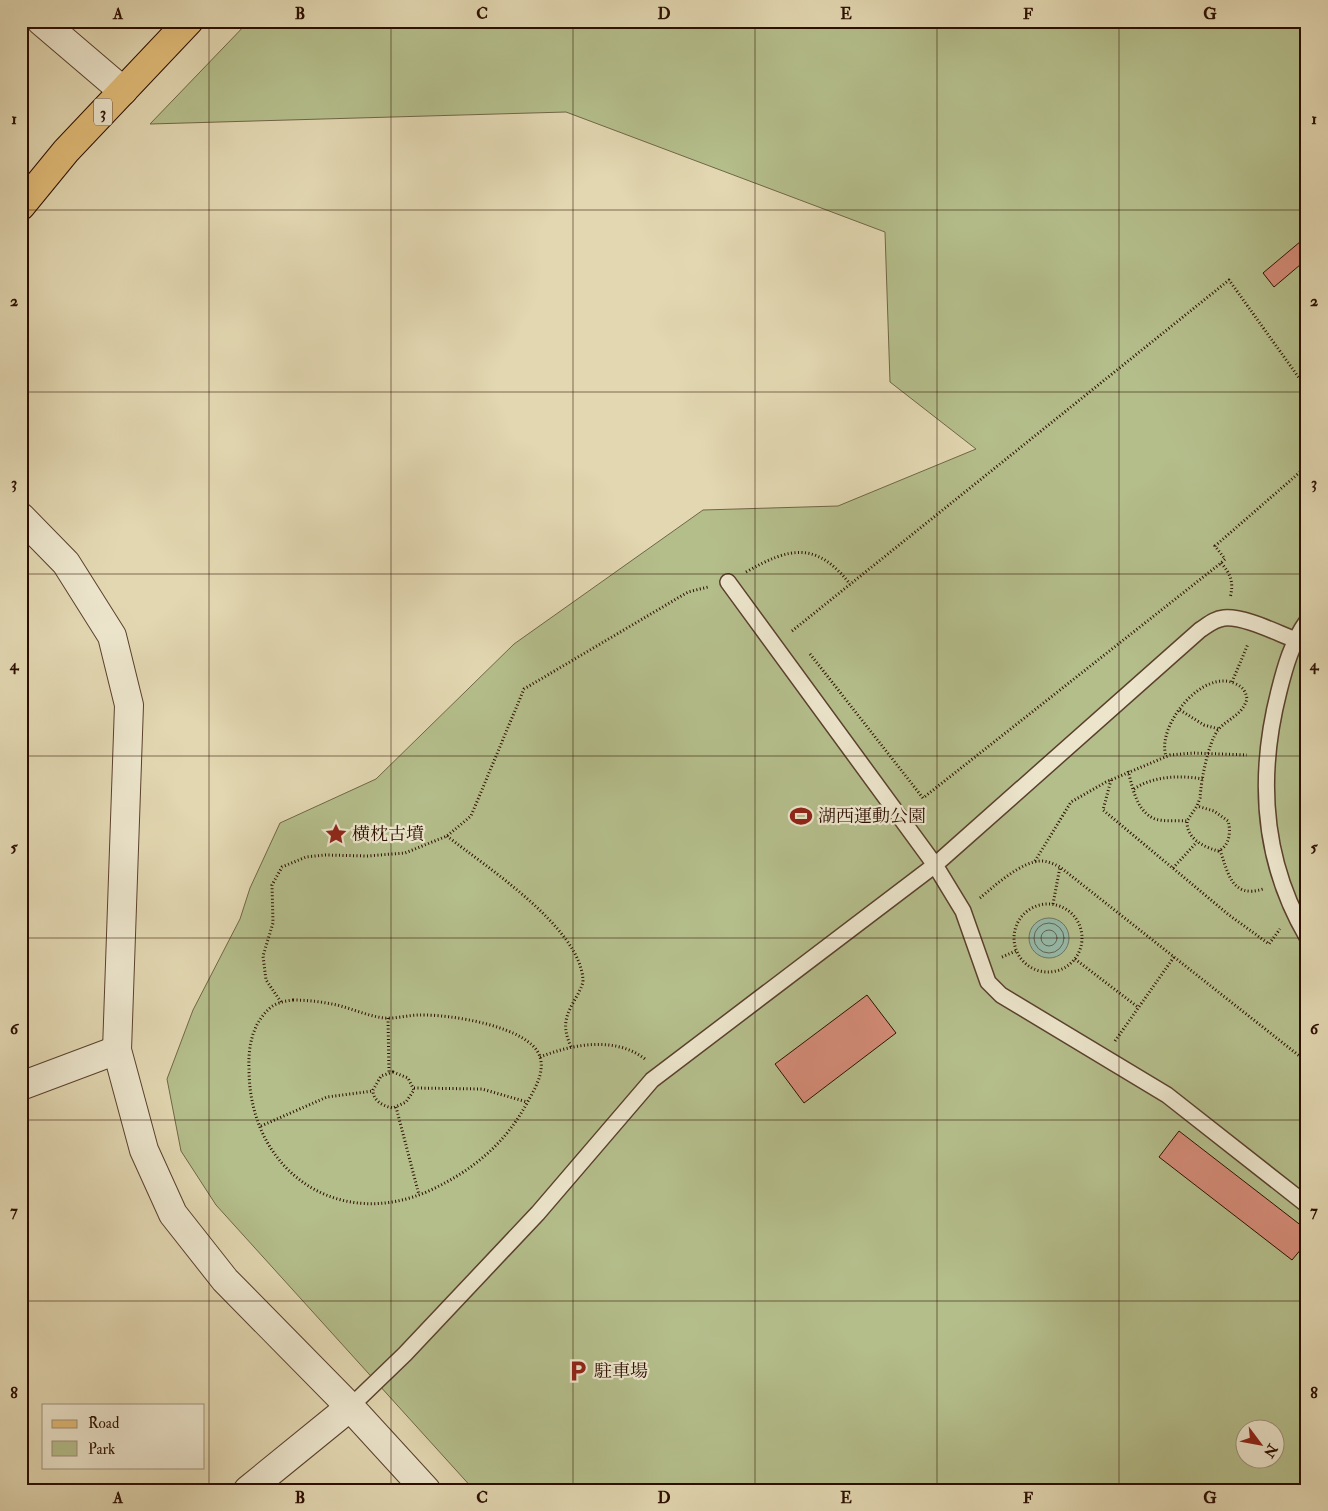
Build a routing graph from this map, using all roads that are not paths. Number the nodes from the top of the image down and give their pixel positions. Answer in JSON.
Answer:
{"nodes":[{"id":1,"x":41,"y":21,"type":"edge"},
{"id":2,"x":189,"y":21,"type":"edge"},
{"id":3,"x":123,"y":91,"type":"junction"},
{"id":4,"x":21,"y":206,"type":"edge"},
{"id":5,"x":21,"y":517,"type":"edge"},
{"id":6,"x":728,"y":582,"type":"road end"},
{"id":7,"x":1307,"y":621,"type":"edge"},
{"id":8,"x":1296,"y":640,"type":"junction"},
{"id":9,"x":935,"y":865,"type":"junction"},
{"id":10,"x":1307,"y":937,"type":"edge"},
{"id":11,"x":117,"y":1050,"type":"junction"},
{"id":12,"x":21,"y":1086,"type":"edge"},
{"id":13,"x":1307,"y":1205,"type":"edge"},
{"id":14,"x":350,"y":1407,"type":"junction"},
{"id":15,"x":248,"y":1490,"type":"edge"},
{"id":16,"x":426,"y":1490,"type":"edge"}],
"edges":[{"from":1,"to":3,"type":"street"},
{"from":2,"to":3,"type":"main road","number":"3"},
{"from":3,"to":4,"type":"main road","number":"3"},
{"from":5,"to":11,"type":"street"},
{"from":6,"to":9,"type":"lane"},
{"from":7,"to":8,"type":"lane"},
{"from":8,"to":9,"type":"lane"},
{"from":8,"to":10,"type":"lane"},
{"from":9,"to":13,"type":"lane"},
{"from":9,"to":14,"type":"lane"},
{"from":11,"to":12,"type":"street"},
{"from":11,"to":14,"type":"street"},
{"from":14,"to":15,"type":"street"},
{"from":14,"to":16,"type":"street"}]}
